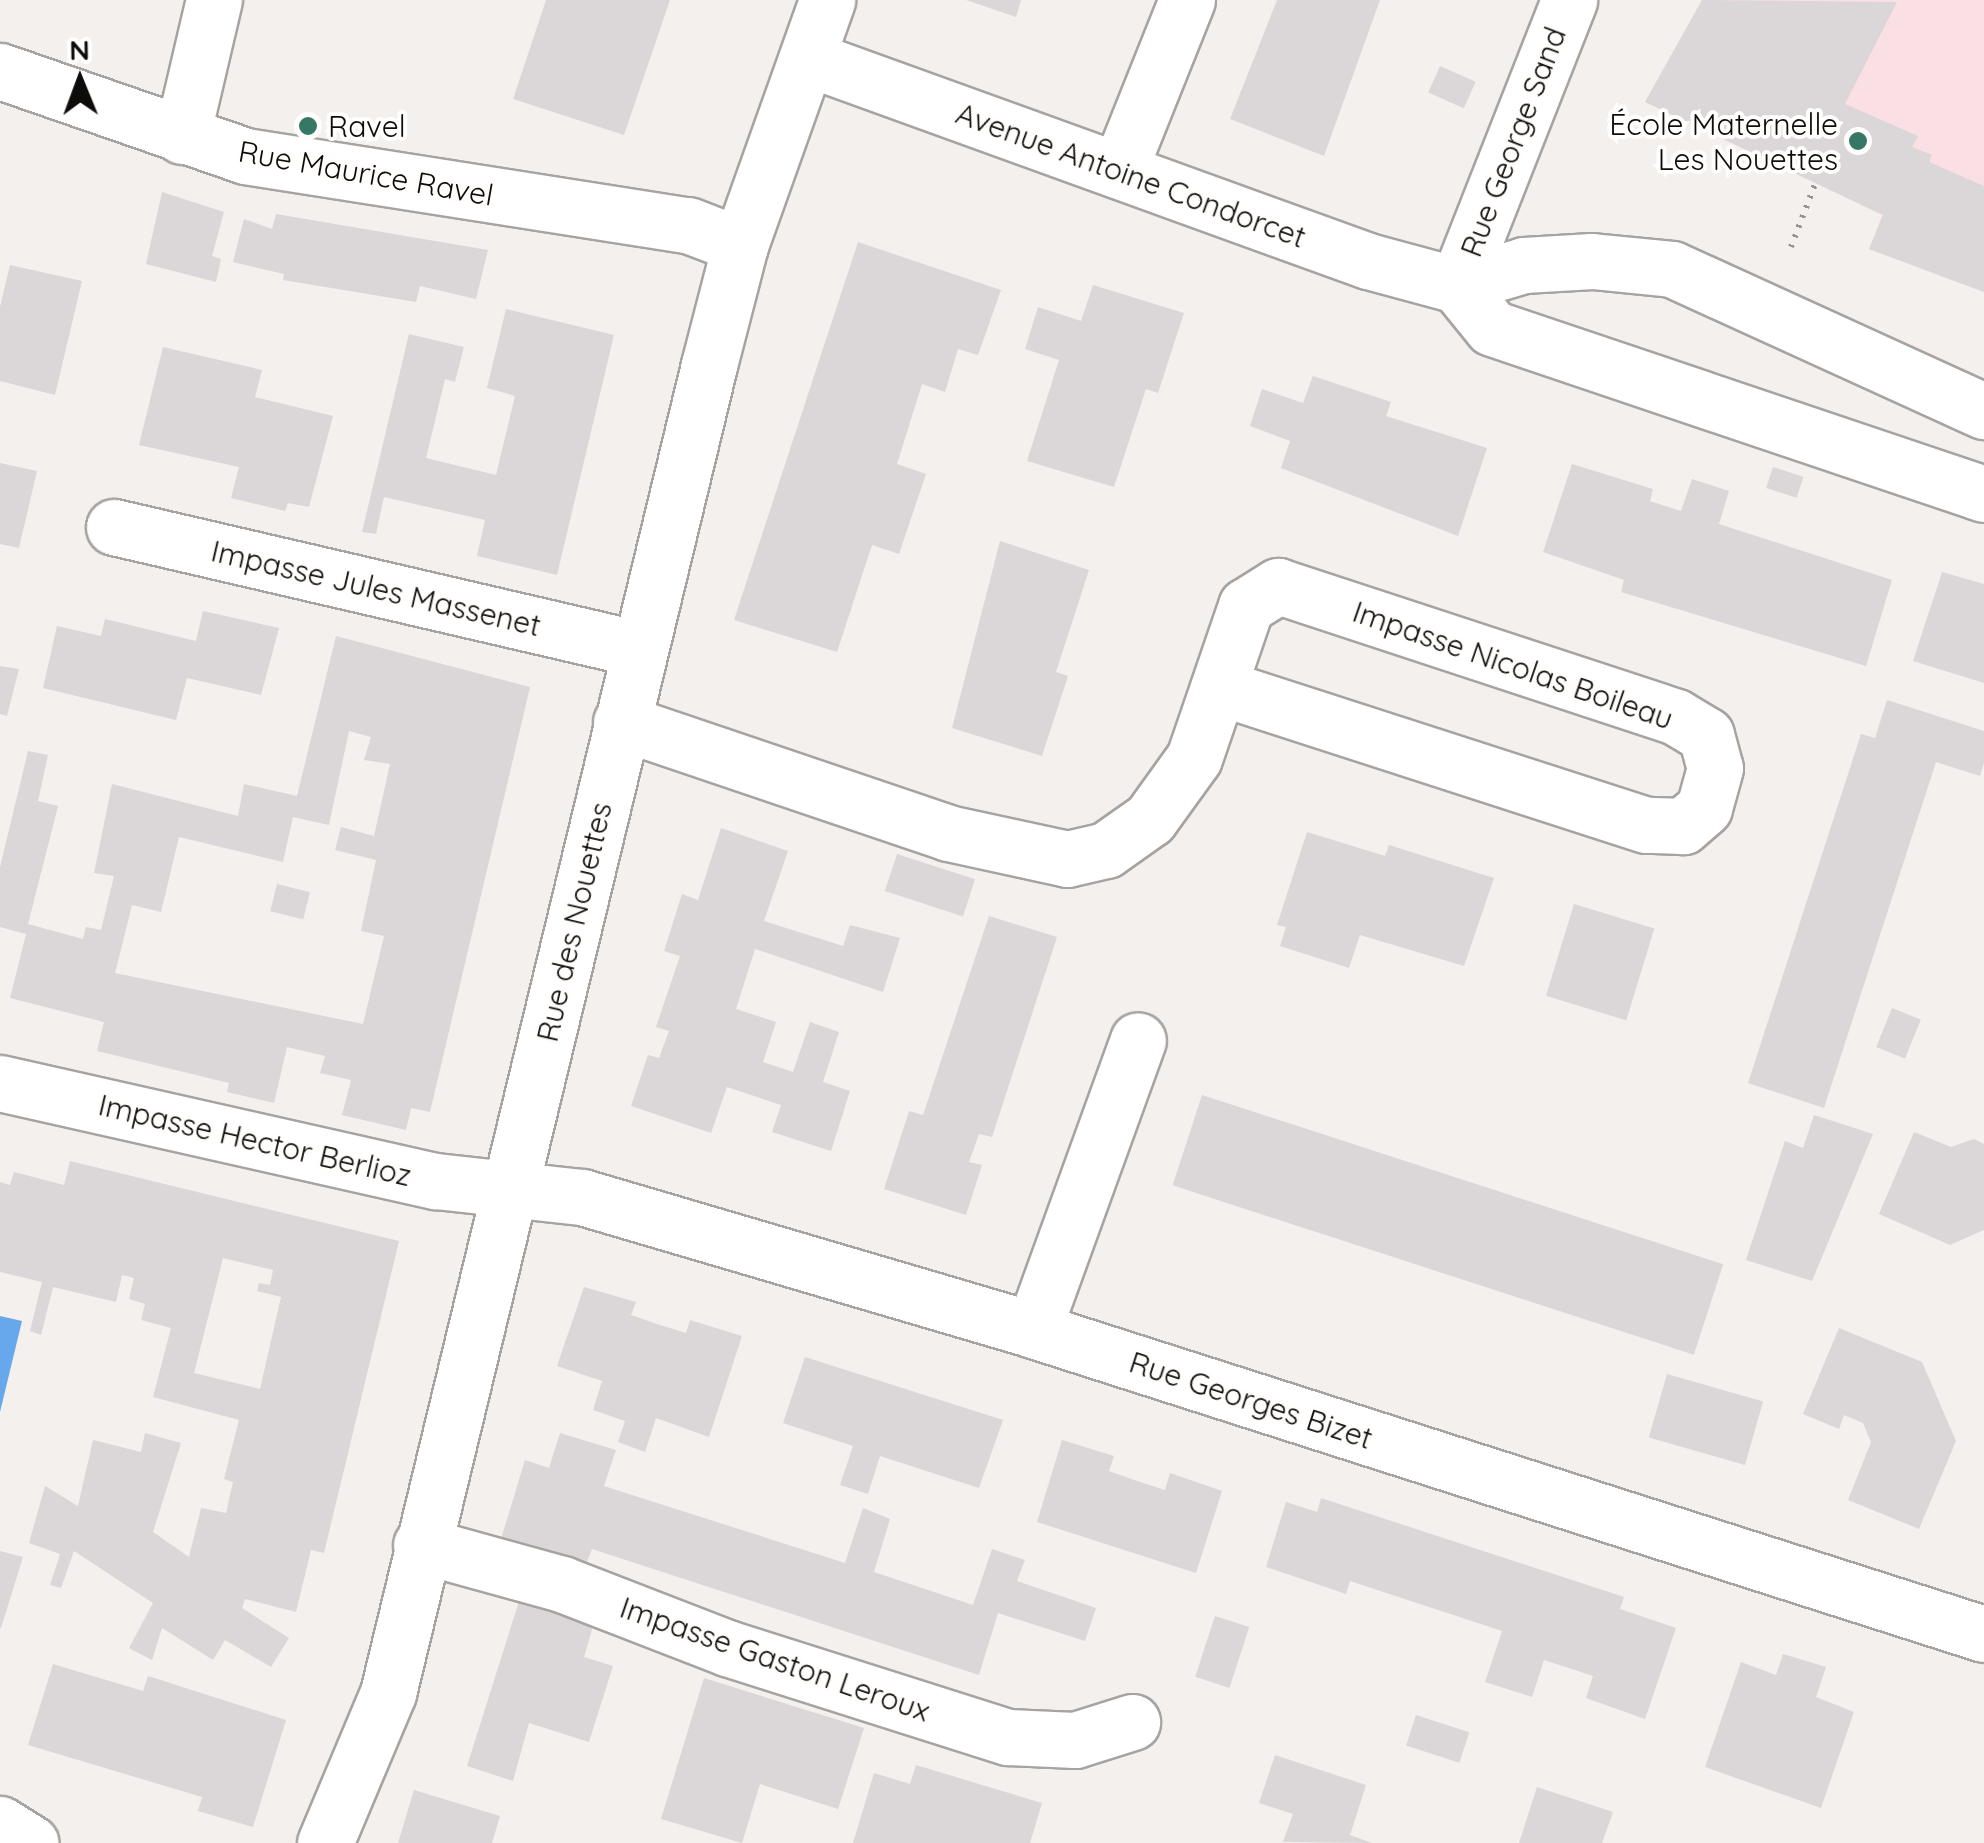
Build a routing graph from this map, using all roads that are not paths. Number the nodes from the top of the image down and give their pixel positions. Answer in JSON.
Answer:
{"nodes":[{"id":1,"x":214,"y":0,"type":"edge"},
{"id":2,"x":828,"y":0,"type":"edge"},
{"id":3,"x":1187,"y":0,"type":"edge"},
{"id":4,"x":1570,"y":0,"type":"edge"},
{"id":5,"x":807,"y":58,"type":"junction"},
{"id":6,"x":0,"y":72,"type":"edge"},
{"id":7,"x":182,"y":136,"type":"junction"},
{"id":8,"x":1119,"y":170,"type":"junction"},
{"id":9,"x":740,"y":245,"type":"junction"},
{"id":10,"x":1458,"y":285,"type":"junction"},
{"id":11,"x":1984,"y":410,"type":"edge"},
{"id":12,"x":1984,"y":494,"type":"edge"},
{"id":13,"x":114,"y":527,"type":"dead end"},
{"id":14,"x":639,"y":649,"type":"junction"},
{"id":15,"x":1222,"y":688,"type":"junction"},
{"id":16,"x":620,"y":722,"type":"junction"},
{"id":17,"x":1138,"y":1040,"type":"dead end"},
{"id":18,"x":0,"y":1083,"type":"edge"},
{"id":19,"x":512,"y":1188,"type":"junction"},
{"id":20,"x":1033,"y":1330,"type":"junction"},
{"id":21,"x":421,"y":1545,"type":"junction"},
{"id":22,"x":1984,"y":1634,"type":"edge"},
{"id":23,"x":1132,"y":1722,"type":"dead end"},
{"id":24,"x":0,"y":1824,"type":"edge"},
{"id":25,"x":30,"y":1843,"type":"edge"},
{"id":26,"x":324,"y":1843,"type":"edge"}],
"edges":[{"from":1,"to":7,"type":"street"},
{"from":2,"to":5,"type":"street","name":"Rue des Nouettes"},
{"from":3,"to":8,"type":"street"},
{"from":4,"to":10,"type":"street","name":"Rue George Sand"},
{"from":5,"to":8,"type":"street","name":"Avenue Antoine Condorcet"},
{"from":5,"to":9,"type":"street","name":"Rue des Nouettes"},
{"from":6,"to":7,"type":"street","name":"Rue Maurice Ravel"},
{"from":7,"to":9,"type":"street","name":"Rue Maurice Ravel"},
{"from":8,"to":10,"type":"street","name":"Avenue Antoine Condorcet"},
{"from":9,"to":14,"type":"street","name":"Rue des Nouettes"},
{"from":10,"to":11,"type":"street"},
{"from":10,"to":12,"type":"street"},
{"from":13,"to":14,"type":"street","name":"Impasse Jules Massenet"},
{"from":14,"to":16,"type":"street","name":"Rue des Nouettes"},
{"from":15,"to":15,"type":"street","name":"Impasse Nicolas Boileau"},
{"from":15,"to":16,"type":"street","name":"Impasse Nicolas Boileau"},
{"from":16,"to":19,"type":"street","name":"Rue des Nouettes"},
{"from":17,"to":20,"type":"street"},
{"from":18,"to":19,"type":"street","name":"Impasse Hector Berlioz"},
{"from":19,"to":20,"type":"street","name":"Rue Georges Bizet"},
{"from":19,"to":21,"type":"street","name":"Rue des Nouettes"},
{"from":20,"to":22,"type":"street","name":"Rue Georges Bizet"},
{"from":21,"to":23,"type":"street","name":"Impasse Gaston Leroux"},
{"from":21,"to":26,"type":"street","name":"Rue des Nouettes"},
{"from":24,"to":25,"type":"street"}]}
